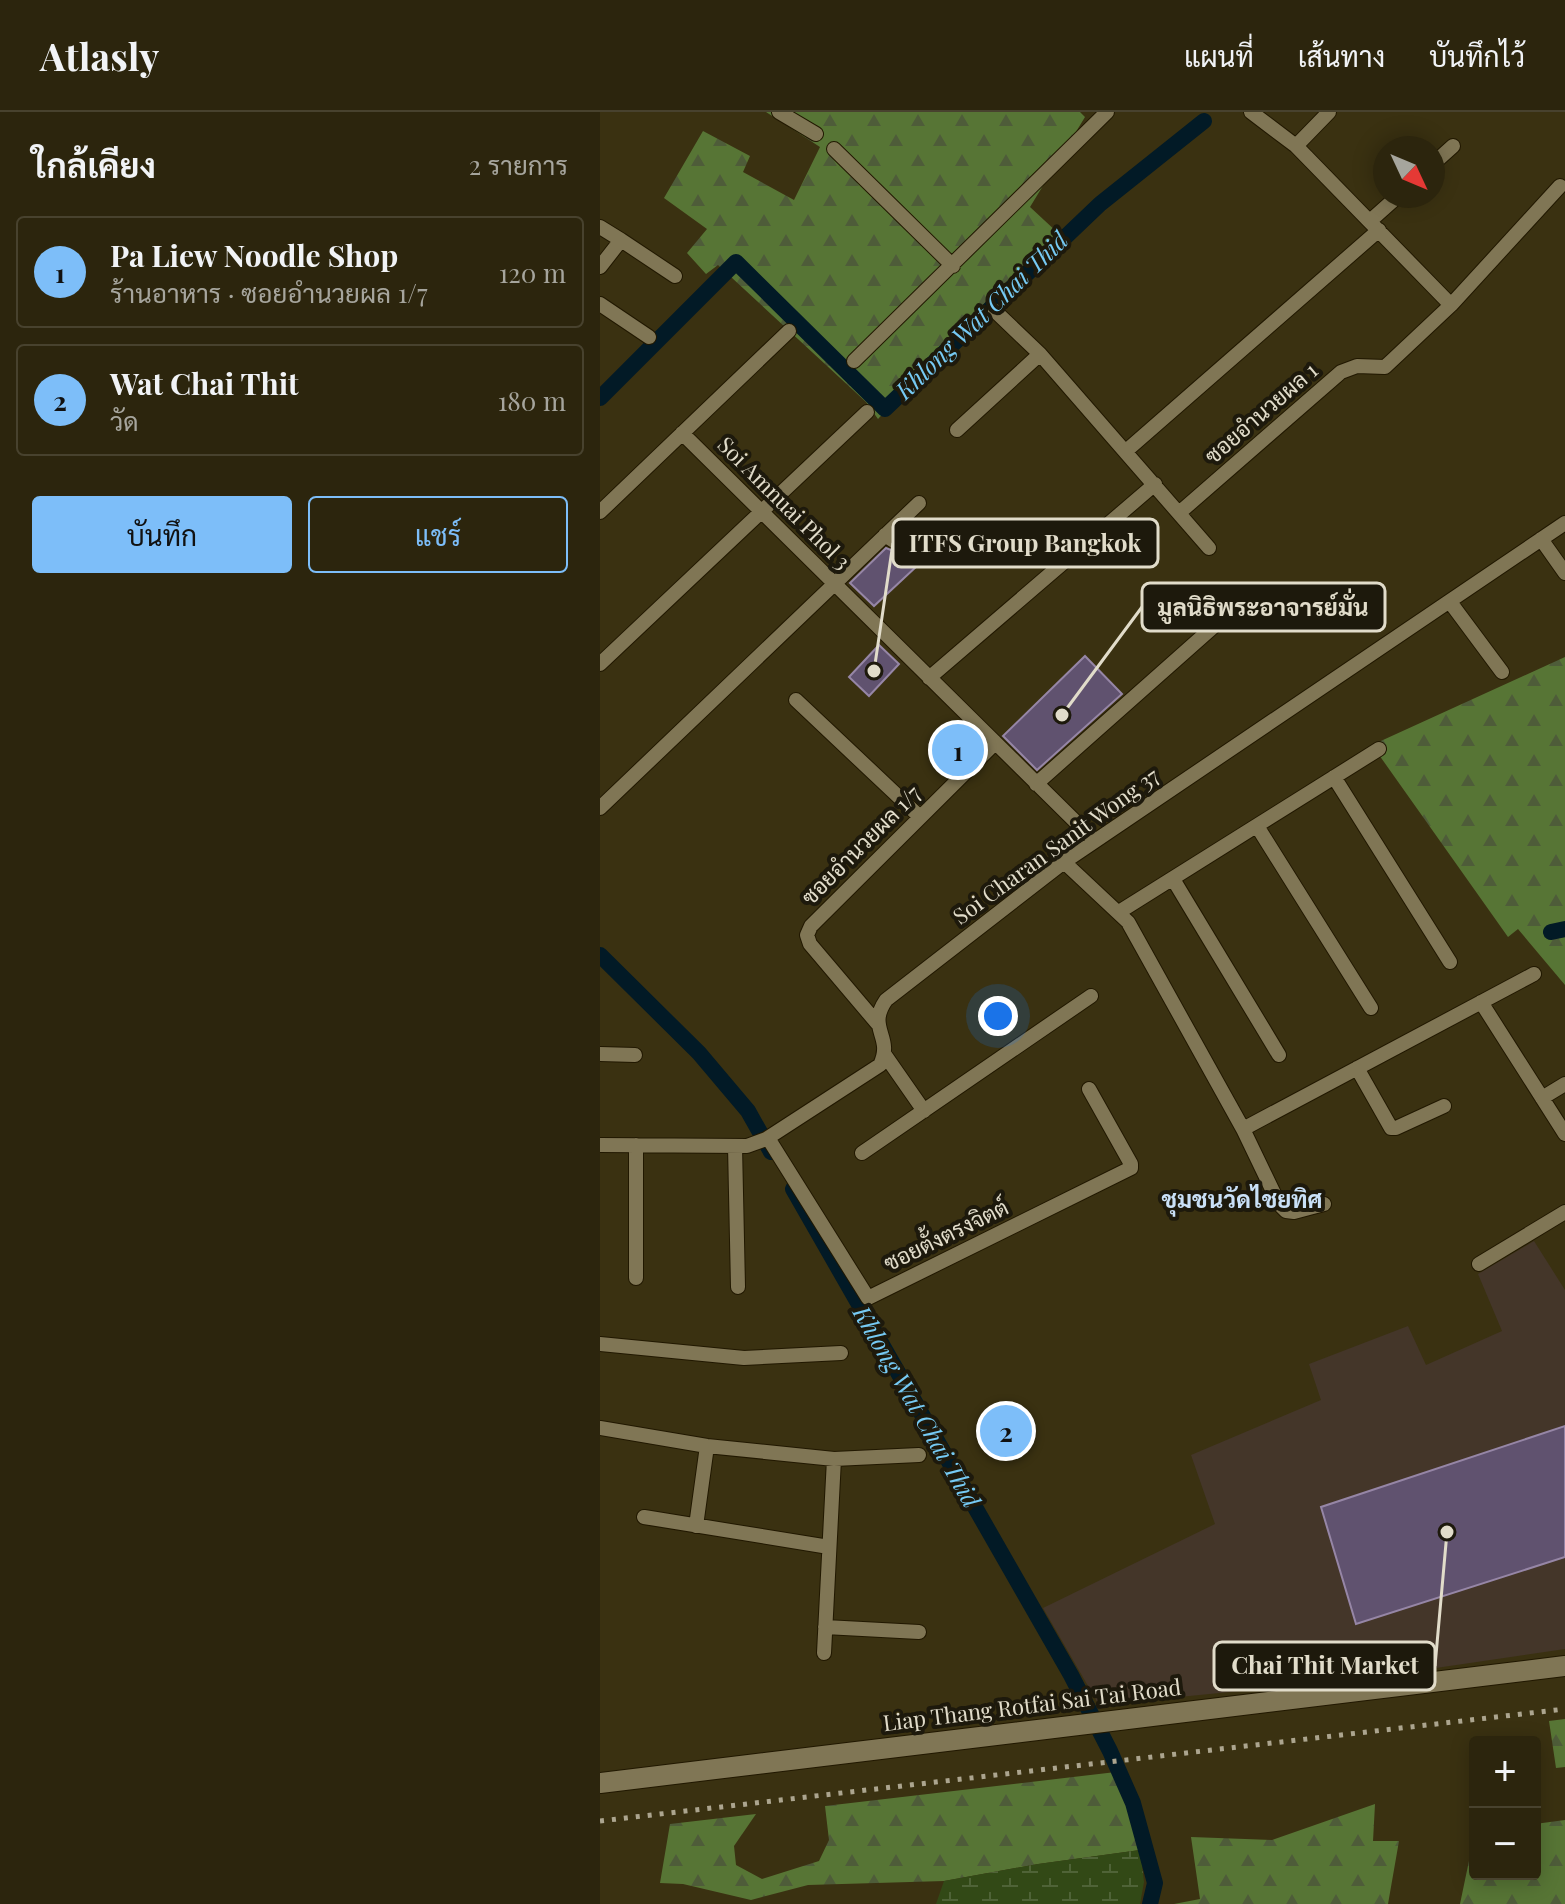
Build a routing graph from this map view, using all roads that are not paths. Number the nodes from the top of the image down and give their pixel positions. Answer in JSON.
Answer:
{"nodes":[{"id":1,"x":779,"y":112,"type":"edge"},
{"id":2,"x":1107,"y":112,"type":"edge"},
{"id":3,"x":1251,"y":112,"type":"edge"},
{"id":4,"x":1329,"y":112,"type":"edge"},
{"id":5,"x":816,"y":134,"type":"dead end"},
{"id":6,"x":1296,"y":146,"type":"junction"},
{"id":7,"x":1453,"y":146,"type":"dead end"},
{"id":8,"x":834,"y":149,"type":"dead end"},
{"id":9,"x":1445,"y":153,"type":"edge"},
{"id":10,"x":1560,"y":186,"type":"dead end"},
{"id":11,"x":1389,"y":208,"type":"edge"},
{"id":12,"x":1375,"y":226,"type":"junction"},
{"id":13,"x":600,"y":227,"type":"edge"},
{"id":14,"x":621,"y":240,"type":"junction"},
{"id":15,"x":953,"y":266,"type":"junction"},
{"id":16,"x":600,"y":267,"type":"edge"},
{"id":17,"x":675,"y":276,"type":"dead end"},
{"id":18,"x":600,"y":304,"type":"edge"},
{"id":19,"x":1451,"y":305,"type":"junction"},
{"id":20,"x":995,"y":311,"type":"dead end"},
{"id":21,"x":789,"y":331,"type":"dead end"},
{"id":22,"x":649,"y":337,"type":"dead end"},
{"id":23,"x":1040,"y":354,"type":"junction"},
{"id":24,"x":854,"y":361,"type":"dead end"},
{"id":25,"x":867,"y":412,"type":"dead end"},
{"id":26,"x":957,"y":430,"type":"dead end"},
{"id":27,"x":682,"y":433,"type":"junction"},
{"id":28,"x":1126,"y":451,"type":"junction"},
{"id":29,"x":1155,"y":484,"type":"junction"},
{"id":30,"x":919,"y":503,"type":"dead end"},
{"id":31,"x":600,"y":512,"type":"edge"},
{"id":32,"x":761,"y":512,"type":"junction"},
{"id":33,"x":1179,"y":513,"type":"junction"},
{"id":34,"x":1565,"y":523,"type":"edge"},
{"id":35,"x":885,"y":535,"type":"junction"},
{"id":36,"x":938,"y":539,"type":"dead end"},
{"id":37,"x":1541,"y":539,"type":"junction"},
{"id":38,"x":1209,"y":548,"type":"dead end"},
{"id":39,"x":1565,"y":573,"type":"edge"},
{"id":40,"x":834,"y":584,"type":"junction"},
{"id":41,"x":1450,"y":602,"type":"junction"},
{"id":42,"x":1239,"y":604,"type":"dead end"},
{"id":43,"x":600,"y":664,"type":"edge"},
{"id":44,"x":1502,"y":672,"type":"dead end"},
{"id":45,"x":929,"y":678,"type":"junction"},
{"id":46,"x":796,"y":700,"type":"dead end"},
{"id":47,"x":995,"y":743,"type":"junction"},
{"id":48,"x":1379,"y":749,"type":"dead end"},
{"id":49,"x":1334,"y":777,"type":"junction"},
{"id":50,"x":1036,"y":784,"type":"junction"},
{"id":51,"x":600,"y":808,"type":"edge"},
{"id":52,"x":920,"y":817,"type":"junction"},
{"id":53,"x":1257,"y":826,"type":"junction"},
{"id":54,"x":1095,"y":841,"type":"junction"},
{"id":55,"x":1064,"y":862,"type":"junction"},
{"id":56,"x":1173,"y":879,"type":"junction"},
{"id":57,"x":1119,"y":912,"type":"junction"},
{"id":58,"x":1450,"y":962,"type":"dead end"},
{"id":59,"x":1534,"y":974,"type":"dead end"},
{"id":60,"x":1091,"y":996,"type":"dead end"},
{"id":61,"x":1481,"y":1002,"type":"junction"},
{"id":62,"x":1371,"y":1008,"type":"dead end"},
{"id":63,"x":877,"y":1023,"type":"junction"},
{"id":64,"x":600,"y":1054,"type":"edge"},
{"id":65,"x":635,"y":1055,"type":"dead end"},
{"id":66,"x":885,"y":1055,"type":"junction"},
{"id":67,"x":1279,"y":1055,"type":"dead end"},
{"id":68,"x":1357,"y":1068,"type":"junction"},
{"id":69,"x":1565,"y":1084,"type":"edge"},
{"id":70,"x":1089,"y":1089,"type":"dead end"},
{"id":71,"x":1542,"y":1098,"type":"junction"},
{"id":72,"x":1444,"y":1106,"type":"dead end"},
{"id":73,"x":924,"y":1111,"type":"junction"},
{"id":74,"x":1243,"y":1129,"type":"junction"},
{"id":75,"x":1565,"y":1134,"type":"edge"},
{"id":76,"x":767,"y":1139,"type":"junction"},
{"id":77,"x":600,"y":1145,"type":"edge"},
{"id":78,"x":636,"y":1145,"type":"junction"},
{"id":79,"x":741,"y":1146,"type":"junction"},
{"id":80,"x":862,"y":1153,"type":"dead end"},
{"id":81,"x":1324,"y":1204,"type":"dead end"},
{"id":82,"x":1565,"y":1212,"type":"edge"},
{"id":83,"x":1479,"y":1264,"type":"dead end"},
{"id":84,"x":636,"y":1278,"type":"dead end"},
{"id":85,"x":738,"y":1287,"type":"dead end"},
{"id":86,"x":600,"y":1344,"type":"edge"},
{"id":87,"x":841,"y":1353,"type":"dead end"},
{"id":88,"x":600,"y":1428,"type":"edge"},
{"id":89,"x":707,"y":1446,"type":"junction"},
{"id":90,"x":919,"y":1455,"type":"dead end"},
{"id":91,"x":834,"y":1459,"type":"junction"},
{"id":92,"x":644,"y":1517,"type":"dead end"},
{"id":93,"x":696,"y":1526,"type":"junction"},
{"id":94,"x":829,"y":1547,"type":"junction"},
{"id":95,"x":825,"y":1627,"type":"junction"},
{"id":96,"x":919,"y":1632,"type":"dead end"},
{"id":97,"x":824,"y":1653,"type":"dead end"},
{"id":98,"x":1565,"y":1666,"type":"edge"},
{"id":99,"x":600,"y":1783,"type":"edge"}],
"edges":[{"from":1,"to":5,"type":"street"},
{"from":2,"to":15,"type":"street"},
{"from":3,"to":6,"type":"street"},
{"from":4,"to":6,"type":"street"},
{"from":6,"to":12,"type":"street"},
{"from":7,"to":9,"type":"street"},
{"from":8,"to":15,"type":"street"},
{"from":10,"to":19,"type":"street","name":"ซอยอำนวยผล 1"},
{"from":11,"to":12,"type":"street"},
{"from":12,"to":19,"type":"street"},
{"from":12,"to":28,"type":"street"},
{"from":13,"to":14,"type":"street"},
{"from":14,"to":16,"type":"street"},
{"from":14,"to":17,"type":"street"},
{"from":15,"to":24,"type":"street"},
{"from":18,"to":22,"type":"street"},
{"from":19,"to":33,"type":"street","name":"ซอยอำนวยผล 1"},
{"from":20,"to":23,"type":"street"},
{"from":21,"to":27,"type":"street"},
{"from":23,"to":26,"type":"street"},
{"from":23,"to":28,"type":"street"},
{"from":25,"to":32,"type":"street"},
{"from":27,"to":31,"type":"street"},
{"from":27,"to":32,"type":"street","name":"Soi Amnuai Phol 3"},
{"from":28,"to":29,"type":"street"},
{"from":29,"to":33,"type":"street"},
{"from":29,"to":45,"type":"street"},
{"from":30,"to":35,"type":"street"},
{"from":32,"to":40,"type":"street","name":"Soi Amnuai Phol 3"},
{"from":32,"to":43,"type":"street"},
{"from":33,"to":38,"type":"street"},
{"from":34,"to":37,"type":"street","name":"Soi Charan Sanit Wong 37"},
{"from":35,"to":36,"type":"street"},
{"from":35,"to":40,"type":"street"},
{"from":37,"to":39,"type":"street"},
{"from":37,"to":41,"type":"street","name":"Soi Charan Sanit Wong 37"},
{"from":40,"to":45,"type":"street","name":"Soi Amnuai Phol 3"},
{"from":40,"to":51,"type":"street"},
{"from":41,"to":44,"type":"street"},
{"from":41,"to":54,"type":"street","name":"Soi Charan Sanit Wong 37"},
{"from":42,"to":50,"type":"street"},
{"from":45,"to":47,"type":"street","name":"Soi Amnuai Phol 3"},
{"from":46,"to":52,"type":"street"},
{"from":47,"to":50,"type":"street","name":"Soi Amnuai Phol 3"},
{"from":47,"to":52,"type":"street","name":"ซอยอำนวยผล 1/7"},
{"from":48,"to":49,"type":"street"},
{"from":49,"to":53,"type":"street"},
{"from":49,"to":58,"type":"street"},
{"from":50,"to":54,"type":"street","name":"Soi Amnuai Phol 3"},
{"from":52,"to":63,"type":"street","name":"ซอยอำนวยผล 1/7"},
{"from":53,"to":56,"type":"street"},
{"from":53,"to":62,"type":"street"},
{"from":54,"to":55,"type":"street","name":"Soi Charan Sanit Wong 37"},
{"from":55,"to":57,"type":"street"},
{"from":55,"to":63,"type":"street","name":"Soi Charan Sanit Wong 37"},
{"from":56,"to":57,"type":"street"},
{"from":56,"to":67,"type":"street"},
{"from":57,"to":74,"type":"street"},
{"from":59,"to":61,"type":"street"},
{"from":60,"to":73,"type":"street"},
{"from":61,"to":68,"type":"street"},
{"from":61,"to":71,"type":"street"},
{"from":63,"to":66,"type":"street"},
{"from":64,"to":65,"type":"street"},
{"from":66,"to":73,"type":"street"},
{"from":66,"to":76,"type":"street"},
{"from":68,"to":72,"type":"street"},
{"from":68,"to":74,"type":"street"},
{"from":69,"to":71,"type":"street"},
{"from":70,"to":76,"type":"street","name":"ซอยตั้งตรงจิตต์"},
{"from":71,"to":75,"type":"street"},
{"from":73,"to":80,"type":"street"},
{"from":74,"to":81,"type":"street"},
{"from":76,"to":79,"type":"street"},
{"from":77,"to":78,"type":"street"},
{"from":78,"to":79,"type":"street"},
{"from":78,"to":84,"type":"street"},
{"from":79,"to":85,"type":"street"},
{"from":82,"to":83,"type":"street"},
{"from":86,"to":87,"type":"street"},
{"from":88,"to":89,"type":"street"},
{"from":89,"to":91,"type":"street"},
{"from":89,"to":93,"type":"street"},
{"from":90,"to":91,"type":"street"},
{"from":91,"to":94,"type":"street"},
{"from":92,"to":93,"type":"street"},
{"from":93,"to":94,"type":"street"},
{"from":94,"to":95,"type":"street"},
{"from":95,"to":96,"type":"street"},
{"from":95,"to":97,"type":"street"},
{"from":98,"to":99,"type":"main road","name":"Liap Thang Rotfai Sai Tai Road"}]}
